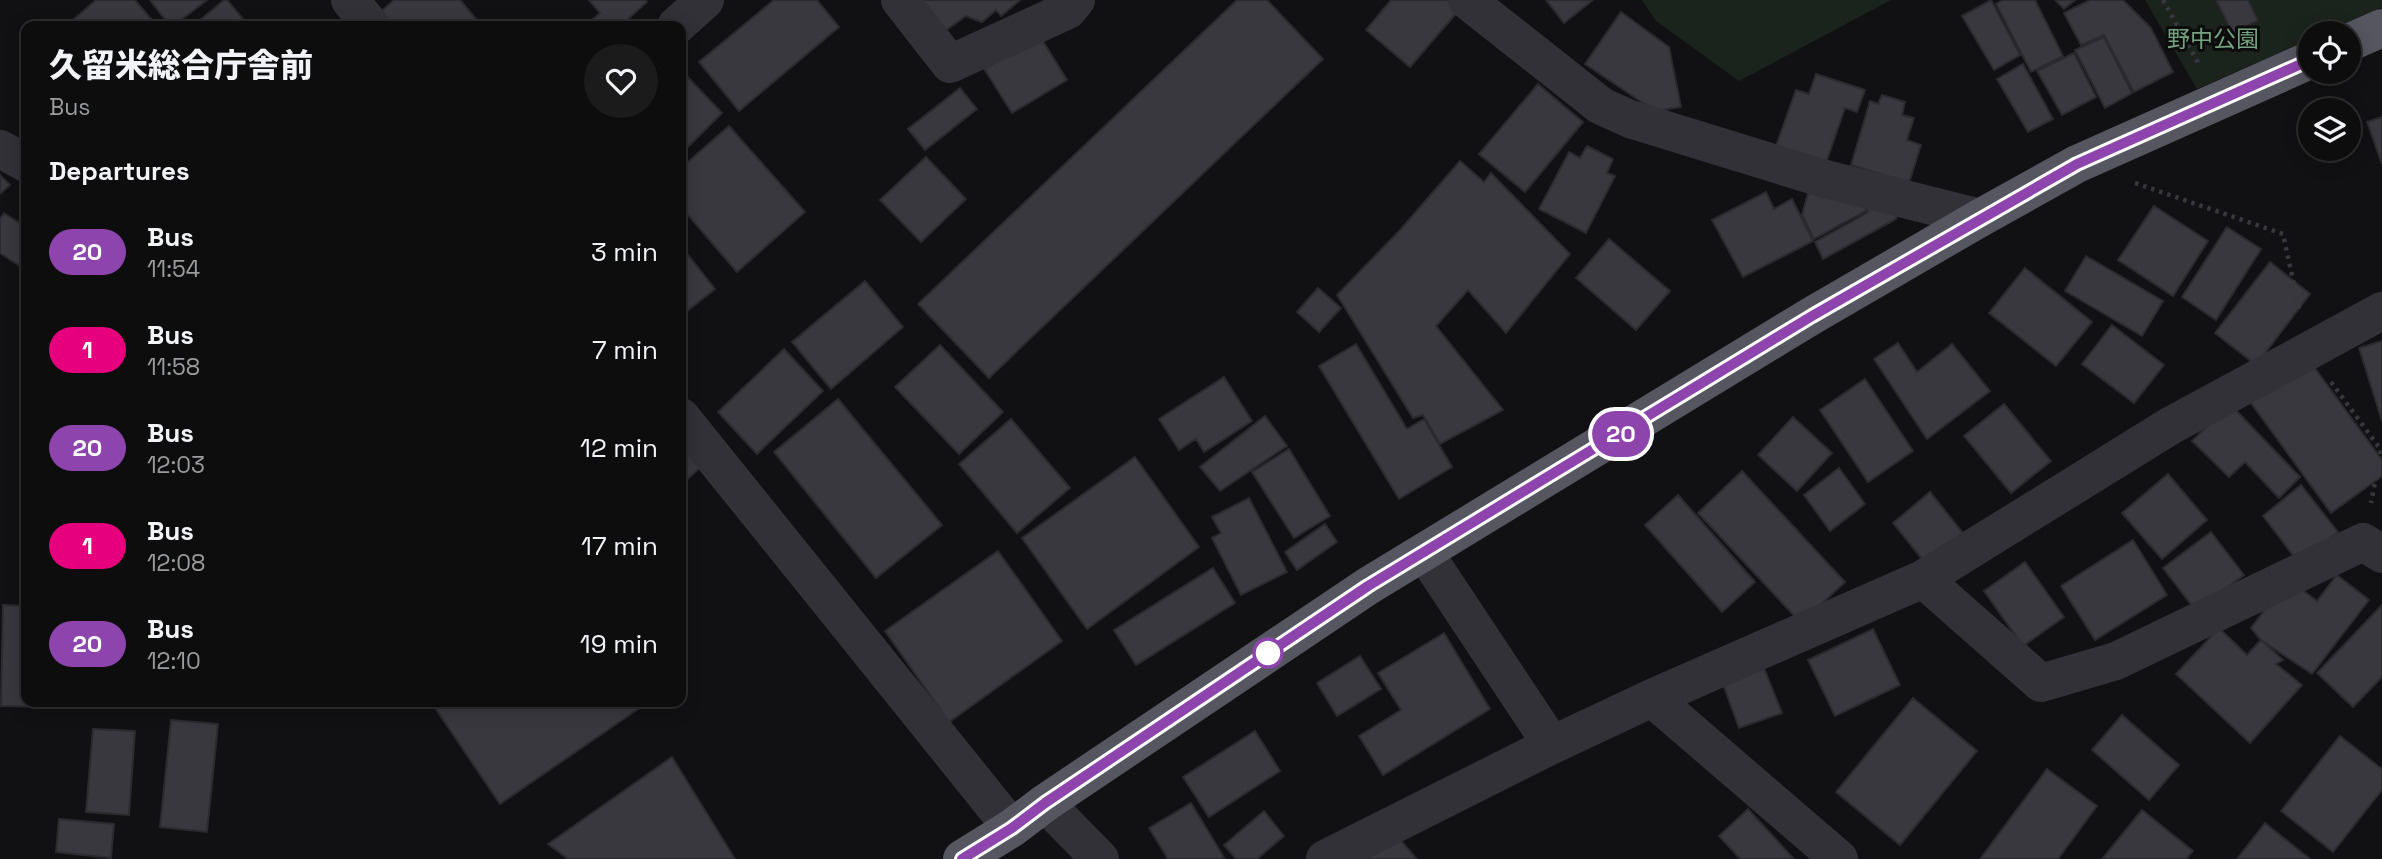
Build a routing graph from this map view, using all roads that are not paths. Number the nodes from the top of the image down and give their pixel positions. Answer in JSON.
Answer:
{"nodes":[{"id":1,"x":350,"y":0,"type":"edge"},
{"id":2,"x":705,"y":0,"type":"edge"},
{"id":3,"x":900,"y":0,"type":"edge"},
{"id":4,"x":1076,"y":0,"type":"edge"},
{"id":5,"x":1467,"y":0,"type":"edge"},
{"id":6,"x":367,"y":21,"type":"edge"},
{"id":7,"x":682,"y":21,"type":"edge"},
{"id":8,"x":2382,"y":28,"type":"edge"},
{"id":9,"x":2361,"y":37,"type":"edge"},
{"id":10,"x":2298,"y":65,"type":"edge"},
{"id":11,"x":0,"y":149,"type":"edge"},
{"id":12,"x":21,"y":160,"type":"edge"},
{"id":13,"x":1980,"y":218,"type":"junction"},
{"id":14,"x":2382,"y":311,"type":"edge"},
{"id":15,"x":686,"y":423,"type":"edge"},
{"id":16,"x":2373,"y":548,"type":"edge"},
{"id":17,"x":1424,"y":552,"type":"junction"},
{"id":18,"x":1923,"y":579,"type":"junction"},
{"id":19,"x":1652,"y":698,"type":"junction"},
{"id":20,"x":1552,"y":745,"type":"junction"},
{"id":21,"x":1045,"y":803,"type":"junction"},
{"id":22,"x":1012,"y":828,"type":"junction"},
{"id":23,"x":962,"y":859,"type":"edge"},
{"id":24,"x":1100,"y":859,"type":"edge"},
{"id":25,"x":1325,"y":859,"type":"edge"},
{"id":26,"x":1839,"y":859,"type":"edge"}],
"edges":[{"from":1,"to":6,"type":"street"},
{"from":2,"to":7,"type":"street"},
{"from":3,"to":4,"type":"street"},
{"from":5,"to":13,"type":"street"},
{"from":8,"to":9,"type":"highway"},
{"from":10,"to":13,"type":"highway"},
{"from":11,"to":12,"type":"street"},
{"from":13,"to":17,"type":"highway"},
{"from":14,"to":18,"type":"street"},
{"from":15,"to":22,"type":"street"},
{"from":16,"to":18,"type":"street"},
{"from":17,"to":20,"type":"street"},
{"from":17,"to":21,"type":"highway"},
{"from":18,"to":19,"type":"street"},
{"from":19,"to":20,"type":"street"},
{"from":19,"to":26,"type":"street"},
{"from":20,"to":25,"type":"street"},
{"from":21,"to":22,"type":"highway"},
{"from":21,"to":24,"type":"street"},
{"from":22,"to":23,"type":"highway"}]}
